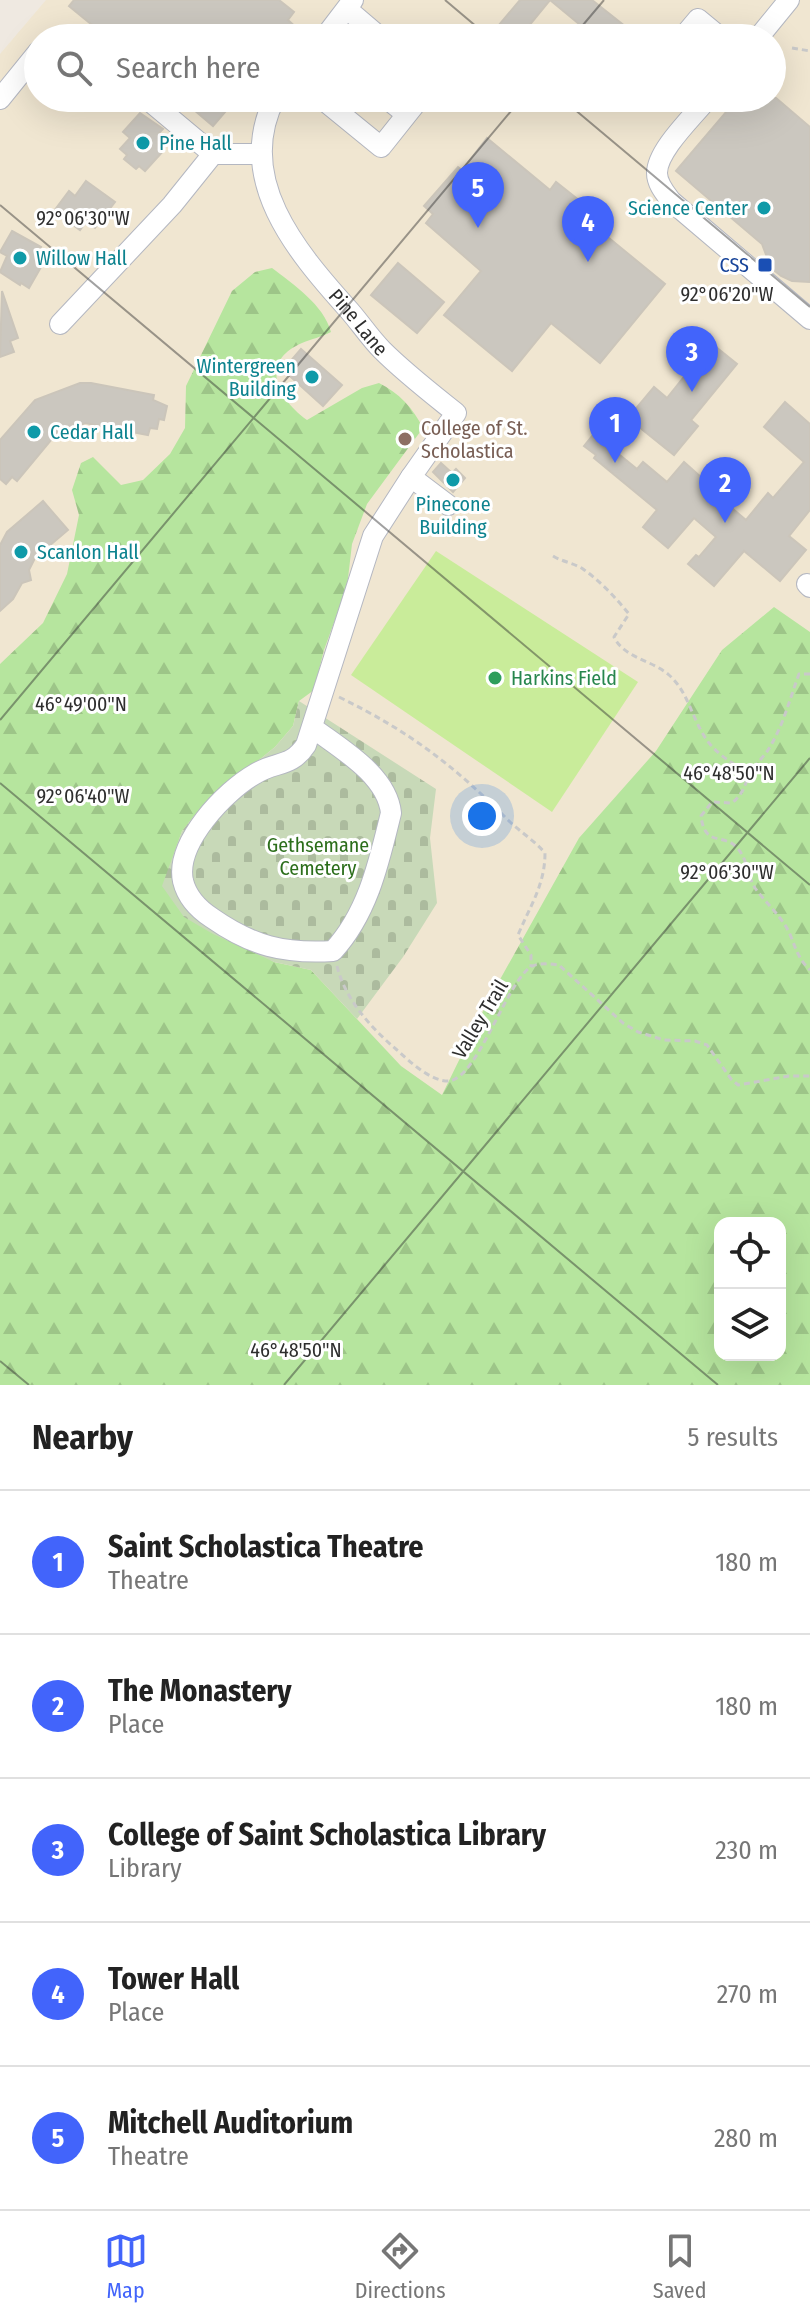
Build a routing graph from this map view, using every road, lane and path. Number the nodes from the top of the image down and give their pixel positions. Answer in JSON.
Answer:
{"nodes":[{"id":1,"x":789,"y":0,"type":"edge"},
{"id":2,"x":350,"y":4,"type":"edge"},
{"id":3,"x":335,"y":24,"type":"edge"},
{"id":4,"x":368,"y":24,"type":"edge"},
{"id":5,"x":769,"y":24,"type":"edge"},
{"id":6,"x":792,"y":48,"type":"dead end"},
{"id":7,"x":810,"y":51,"type":"edge"},
{"id":8,"x":24,"y":69,"type":"edge"},
{"id":9,"x":0,"y":99,"type":"edge"},
{"id":10,"x":163,"y":112,"type":"edge"},
{"id":11,"x":269,"y":112,"type":"edge"},
{"id":12,"x":338,"y":112,"type":"edge"},
{"id":13,"x":404,"y":112,"type":"edge"},
{"id":14,"x":696,"y":112,"type":"edge"},
{"id":15,"x":406,"y":114,"type":"joint"},
{"id":16,"x":213,"y":154,"type":"junction"},
{"id":17,"x":260,"y":154,"type":"junction"},
{"id":18,"x":810,"y":319,"type":"edge"},
{"id":19,"x":60,"y":324,"type":"dead end"},
{"id":20,"x":411,"y":477,"type":"junction"},
{"id":21,"x":448,"y":505,"type":"dead end"},
{"id":22,"x":553,"y":556,"type":"dead end"},
{"id":23,"x":810,"y":674,"type":"edge"},
{"id":24,"x":326,"y":690,"type":"junction"},
{"id":25,"x":313,"y":728,"type":"junction"},
{"id":26,"x":750,"y":773,"type":"junction"},
{"id":27,"x":333,"y":951,"type":"junction"},
{"id":28,"x":531,"y":967,"type":"junction"},
{"id":29,"x":810,"y":970,"type":"edge"},
{"id":30,"x":810,"y":1076,"type":"edge"}],
"edges":[{"from":1,"to":5,"type":"lane"},
{"from":2,"to":3,"type":"lane"},
{"from":2,"to":4,"type":"lane"},
{"from":6,"to":7,"type":"path"},
{"from":8,"to":9,"type":"lane"},
{"from":10,"to":16,"type":"lane"},
{"from":11,"to":17,"type":"lane","name":"Pine Lane"},
{"from":12,"to":15,"type":"lane"},
{"from":13,"to":15,"type":"lane"},
{"from":14,"to":18,"type":"lane"},
{"from":16,"to":17,"type":"lane"},
{"from":16,"to":19,"type":"lane"},
{"from":17,"to":20,"type":"lane","name":"Pine Lane"},
{"from":20,"to":21,"type":"lane"},
{"from":20,"to":24,"type":"lane"},
{"from":22,"to":26,"type":"path"},
{"from":23,"to":26,"type":"path"},
{"from":24,"to":25,"type":"lane"},
{"from":24,"to":28,"type":"path"},
{"from":25,"to":27,"type":"lane"},
{"from":25,"to":27,"type":"lane"},
{"from":26,"to":29,"type":"path"},
{"from":27,"to":28,"type":"path","name":"Valley Trail"},
{"from":28,"to":30,"type":"path","name":"Valley Trail"}]}
